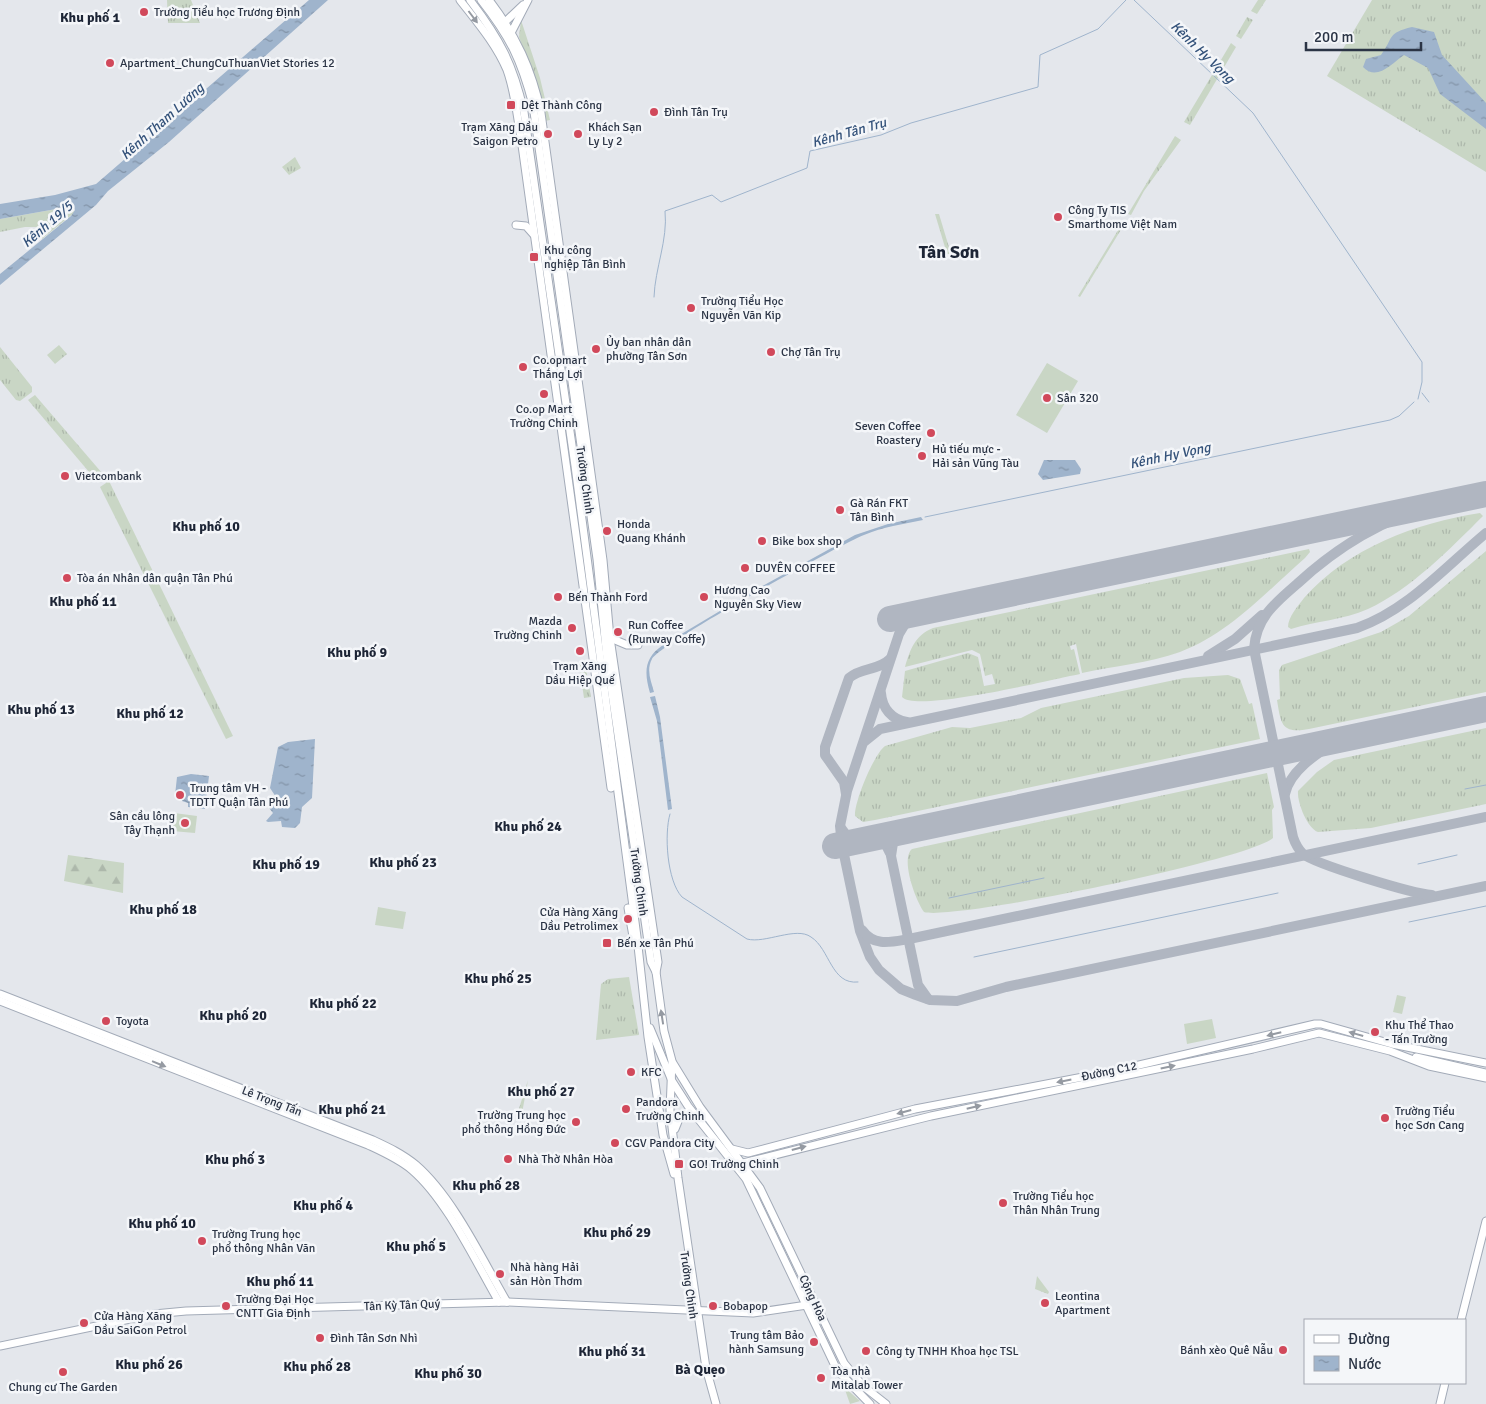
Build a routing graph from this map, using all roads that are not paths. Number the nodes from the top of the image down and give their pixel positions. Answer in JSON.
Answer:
{"nodes":[{"id":1,"x":460,"y":0,"type":"edge"},
{"id":2,"x":470,"y":0,"type":"edge"},
{"id":3,"x":485,"y":1,"type":"edge"},
{"id":4,"x":527,"y":2,"type":"edge"},
{"id":5,"x":497,"y":10,"type":"junction"},
{"id":6,"x":516,"y":12,"type":"junction"},
{"id":7,"x":503,"y":23,"type":"junction"},
{"id":8,"x":494,"y":30,"type":"junction"},
{"id":9,"x":510,"y":34,"type":"junction"},
{"id":10,"x":486,"y":35,"type":"junction"},
{"id":11,"x":496,"y":42,"type":"junction"},
{"id":12,"x":550,"y":205,"type":"junction"},
{"id":13,"x":535,"y":215,"type":"junction"},
{"id":14,"x":551,"y":217,"type":"junction"},
{"id":15,"x":516,"y":225,"type":"dead end"},
{"id":16,"x":534,"y":234,"type":"junction"},
{"id":17,"x":543,"y":247,"type":"junction"},
{"id":18,"x":566,"y":326,"type":"junction"},
{"id":19,"x":551,"y":328,"type":"junction"},
{"id":20,"x":607,"y":636,"type":"junction"},
{"id":21,"x":638,"y":645,"type":"dead end"},
{"id":22,"x":603,"y":660,"type":"junction"},
{"id":23,"x":645,"y":873,"type":"junction"},
{"id":24,"x":640,"y":884,"type":"junction"},
{"id":25,"x":656,"y":972,"type":"junction"},
{"id":26,"x":0,"y":994,"type":"edge"},
{"id":27,"x":0,"y":1001,"type":"edge"},
{"id":28,"x":647,"y":1018,"type":"junction"},
{"id":29,"x":1391,"y":1048,"type":"junction"},
{"id":30,"x":1407,"y":1053,"type":"junction"},
{"id":31,"x":672,"y":1061,"type":"junction"},
{"id":32,"x":1486,"y":1063,"type":"edge"},
{"id":33,"x":663,"y":1064,"type":"junction"},
{"id":34,"x":1486,"y":1068,"type":"edge"},
{"id":35,"x":1486,"y":1073,"type":"edge"},
{"id":36,"x":680,"y":1076,"type":"junction"},
{"id":37,"x":1486,"y":1078,"type":"edge"},
{"id":38,"x":672,"y":1081,"type":"junction"},
{"id":39,"x":696,"y":1116,"type":"junction"},
{"id":40,"x":674,"y":1134,"type":"junction"},
{"id":41,"x":663,"y":1136,"type":"junction"},
{"id":42,"x":732,"y":1149,"type":"junction"},
{"id":43,"x":745,"y":1166,"type":"junction"},
{"id":44,"x":746,"y":1180,"type":"junction"},
{"id":45,"x":755,"y":1180,"type":"junction"},
{"id":46,"x":756,"y":1190,"type":"junction"},
{"id":47,"x":1486,"y":1221,"type":"edge"},
{"id":48,"x":503,"y":1302,"type":"junction"},
{"id":49,"x":812,"y":1307,"type":"junction"},
{"id":50,"x":694,"y":1311,"type":"junction"},
{"id":51,"x":1461,"y":1319,"type":"edge"},
{"id":52,"x":0,"y":1346,"type":"edge"},
{"id":53,"x":1445,"y":1384,"type":"edge"},
{"id":54,"x":712,"y":1404,"type":"edge"},
{"id":55,"x":716,"y":1404,"type":"edge"},
{"id":56,"x":870,"y":1404,"type":"edge"},
{"id":57,"x":878,"y":1404,"type":"edge"},
{"id":58,"x":886,"y":1404,"type":"edge"},
{"id":59,"x":1440,"y":1404,"type":"edge"}],
"edges":[{"from":1,"to":10,"type":"main road","name":"Trường Chinh","one_way":true},
{"from":2,"to":8,"type":"main road","name":"Trường Chinh"},
{"from":3,"to":5,"type":"main road"},
{"from":3,"to":7,"type":"main road","name":"Trường Chinh"},
{"from":4,"to":6,"type":"main road"},
{"from":4,"to":9,"type":"main road"},
{"from":5,"to":6,"type":"main road"},
{"from":5,"to":7,"type":"main road","name":"Trường Chinh"},
{"from":6,"to":7,"type":"main road"},
{"from":7,"to":8,"type":"main road"},
{"from":7,"to":9,"type":"main road","name":"Trường Chinh"},
{"from":8,"to":10,"type":"main road"},
{"from":8,"to":11,"type":"main road","name":"Trường Chinh"},
{"from":9,"to":11,"type":"main road"},
{"from":9,"to":12,"type":"main road","name":"Trường Chinh"},
{"from":10,"to":11,"type":"main road","name":"Trường Chinh"},
{"from":11,"to":13,"type":"main road","name":"Trường Chinh"},
{"from":12,"to":13,"type":"main road"},
{"from":12,"to":14,"type":"main road","name":"Trường Chinh"},
{"from":13,"to":14,"type":"main road"},
{"from":13,"to":16,"type":"main road","name":"Trường Chinh"},
{"from":13,"to":17,"type":"main road","name":"Trường Chinh"},
{"from":14,"to":18,"type":"main road","name":"Trường Chinh"},
{"from":15,"to":16,"type":"main road"},
{"from":16,"to":17,"type":"main road"},
{"from":16,"to":19,"type":"main road","name":"Trường Chinh"},
{"from":17,"to":19,"type":"main road","name":"Trường Chinh"},
{"from":18,"to":19,"type":"main road"},
{"from":18,"to":20,"type":"main road","name":"Trường Chinh"},
{"from":19,"to":22,"type":"main road","name":"Trường Chinh"},
{"from":20,"to":21,"type":"main road"},
{"from":20,"to":22,"type":"main road","name":"Trường Chinh"},
{"from":22,"to":23,"type":"main road","name":"Trường Chinh"},
{"from":22,"to":24,"type":"main road","name":"Trường Chinh"},
{"from":22,"to":28,"type":"main road","name":"Trường Chinh"},
{"from":23,"to":24,"type":"main road"},
{"from":23,"to":25,"type":"main road","name":"Trường Chinh"},
{"from":24,"to":25,"type":"main road","name":"Trường Chinh"},
{"from":31,"to":25,"type":"main road","name":"Trường Chinh","one_way":true},
{"from":26,"to":48,"type":"main road","name":"Lê Trọng Tấn"},
{"from":27,"to":48,"type":"main road","name":"Lê Trọng Tấn","one_way":true},
{"from":28,"to":33,"type":"main road","name":"Trường Chinh"},
{"from":28,"to":41,"type":"main road","name":"Trường Chinh"},
{"from":29,"to":30,"type":"main road"},
{"from":29,"to":32,"type":"main road","name":"Đường C12"},
{"from":29,"to":37,"type":"main road","name":"Đường C12"},
{"from":29,"to":42,"type":"main road","name":"Đường C12","one_way":true},
{"from":43,"to":29,"type":"main road","name":"Đường C12","one_way":true},
{"from":30,"to":34,"type":"main road"},
{"from":30,"to":35,"type":"main road"},
{"from":31,"to":33,"type":"main road"},
{"from":31,"to":36,"type":"main road","name":"Cộng Hòa"},
{"from":31,"to":38,"type":"main road","name":"Trường Chinh"},
{"from":33,"to":38,"type":"main road","name":"Trường Chinh"},
{"from":36,"to":38,"type":"main road"},
{"from":36,"to":42,"type":"main road","name":"Cộng Hòa"},
{"from":38,"to":39,"type":"main road","name":"Cộng Hòa"},
{"from":38,"to":40,"type":"main road","name":"Trường Chinh"},
{"from":39,"to":40,"type":"main road"},
{"from":39,"to":43,"type":"main road"},
{"from":39,"to":44,"type":"main road","name":"Cộng Hòa"},
{"from":40,"to":41,"type":"main road"},
{"from":40,"to":50,"type":"main road","name":"Trường Chinh"},
{"from":41,"to":50,"type":"main road","name":"Trường Chinh"},
{"from":42,"to":43,"type":"main road","name":"Cộng Hòa"},
{"from":43,"to":45,"type":"main road","name":"Cộng Hòa"},
{"from":44,"to":46,"type":"main road","name":"Cộng Hòa"},
{"from":44,"to":49,"type":"main road","name":"Cộng Hòa"},
{"from":45,"to":46,"type":"main road","name":"Cộng Hòa"},
{"from":45,"to":49,"type":"main road","name":"Cộng Hòa"},
{"from":46,"to":49,"type":"main road","name":"Cộng Hòa"},
{"from":47,"to":51,"type":"main road"},
{"from":48,"to":50,"type":"main road","name":"Tân Kỳ Tân Quý"},
{"from":48,"to":52,"type":"main road","name":"Tân Kỳ Tân Quý"},
{"from":49,"to":50,"type":"main road","name":"Tân Kỳ Tân Quý"},
{"from":49,"to":56,"type":"main road","name":"Cộng Hòa"},
{"from":49,"to":57,"type":"main road","name":"Cộng Hòa"},
{"from":49,"to":58,"type":"main road","name":"Cộng Hòa"},
{"from":50,"to":54,"type":"main road","name":"Trường Chinh"},
{"from":50,"to":55,"type":"main road","name":"Trường Chinh"},
{"from":53,"to":59,"type":"main road"}]}
